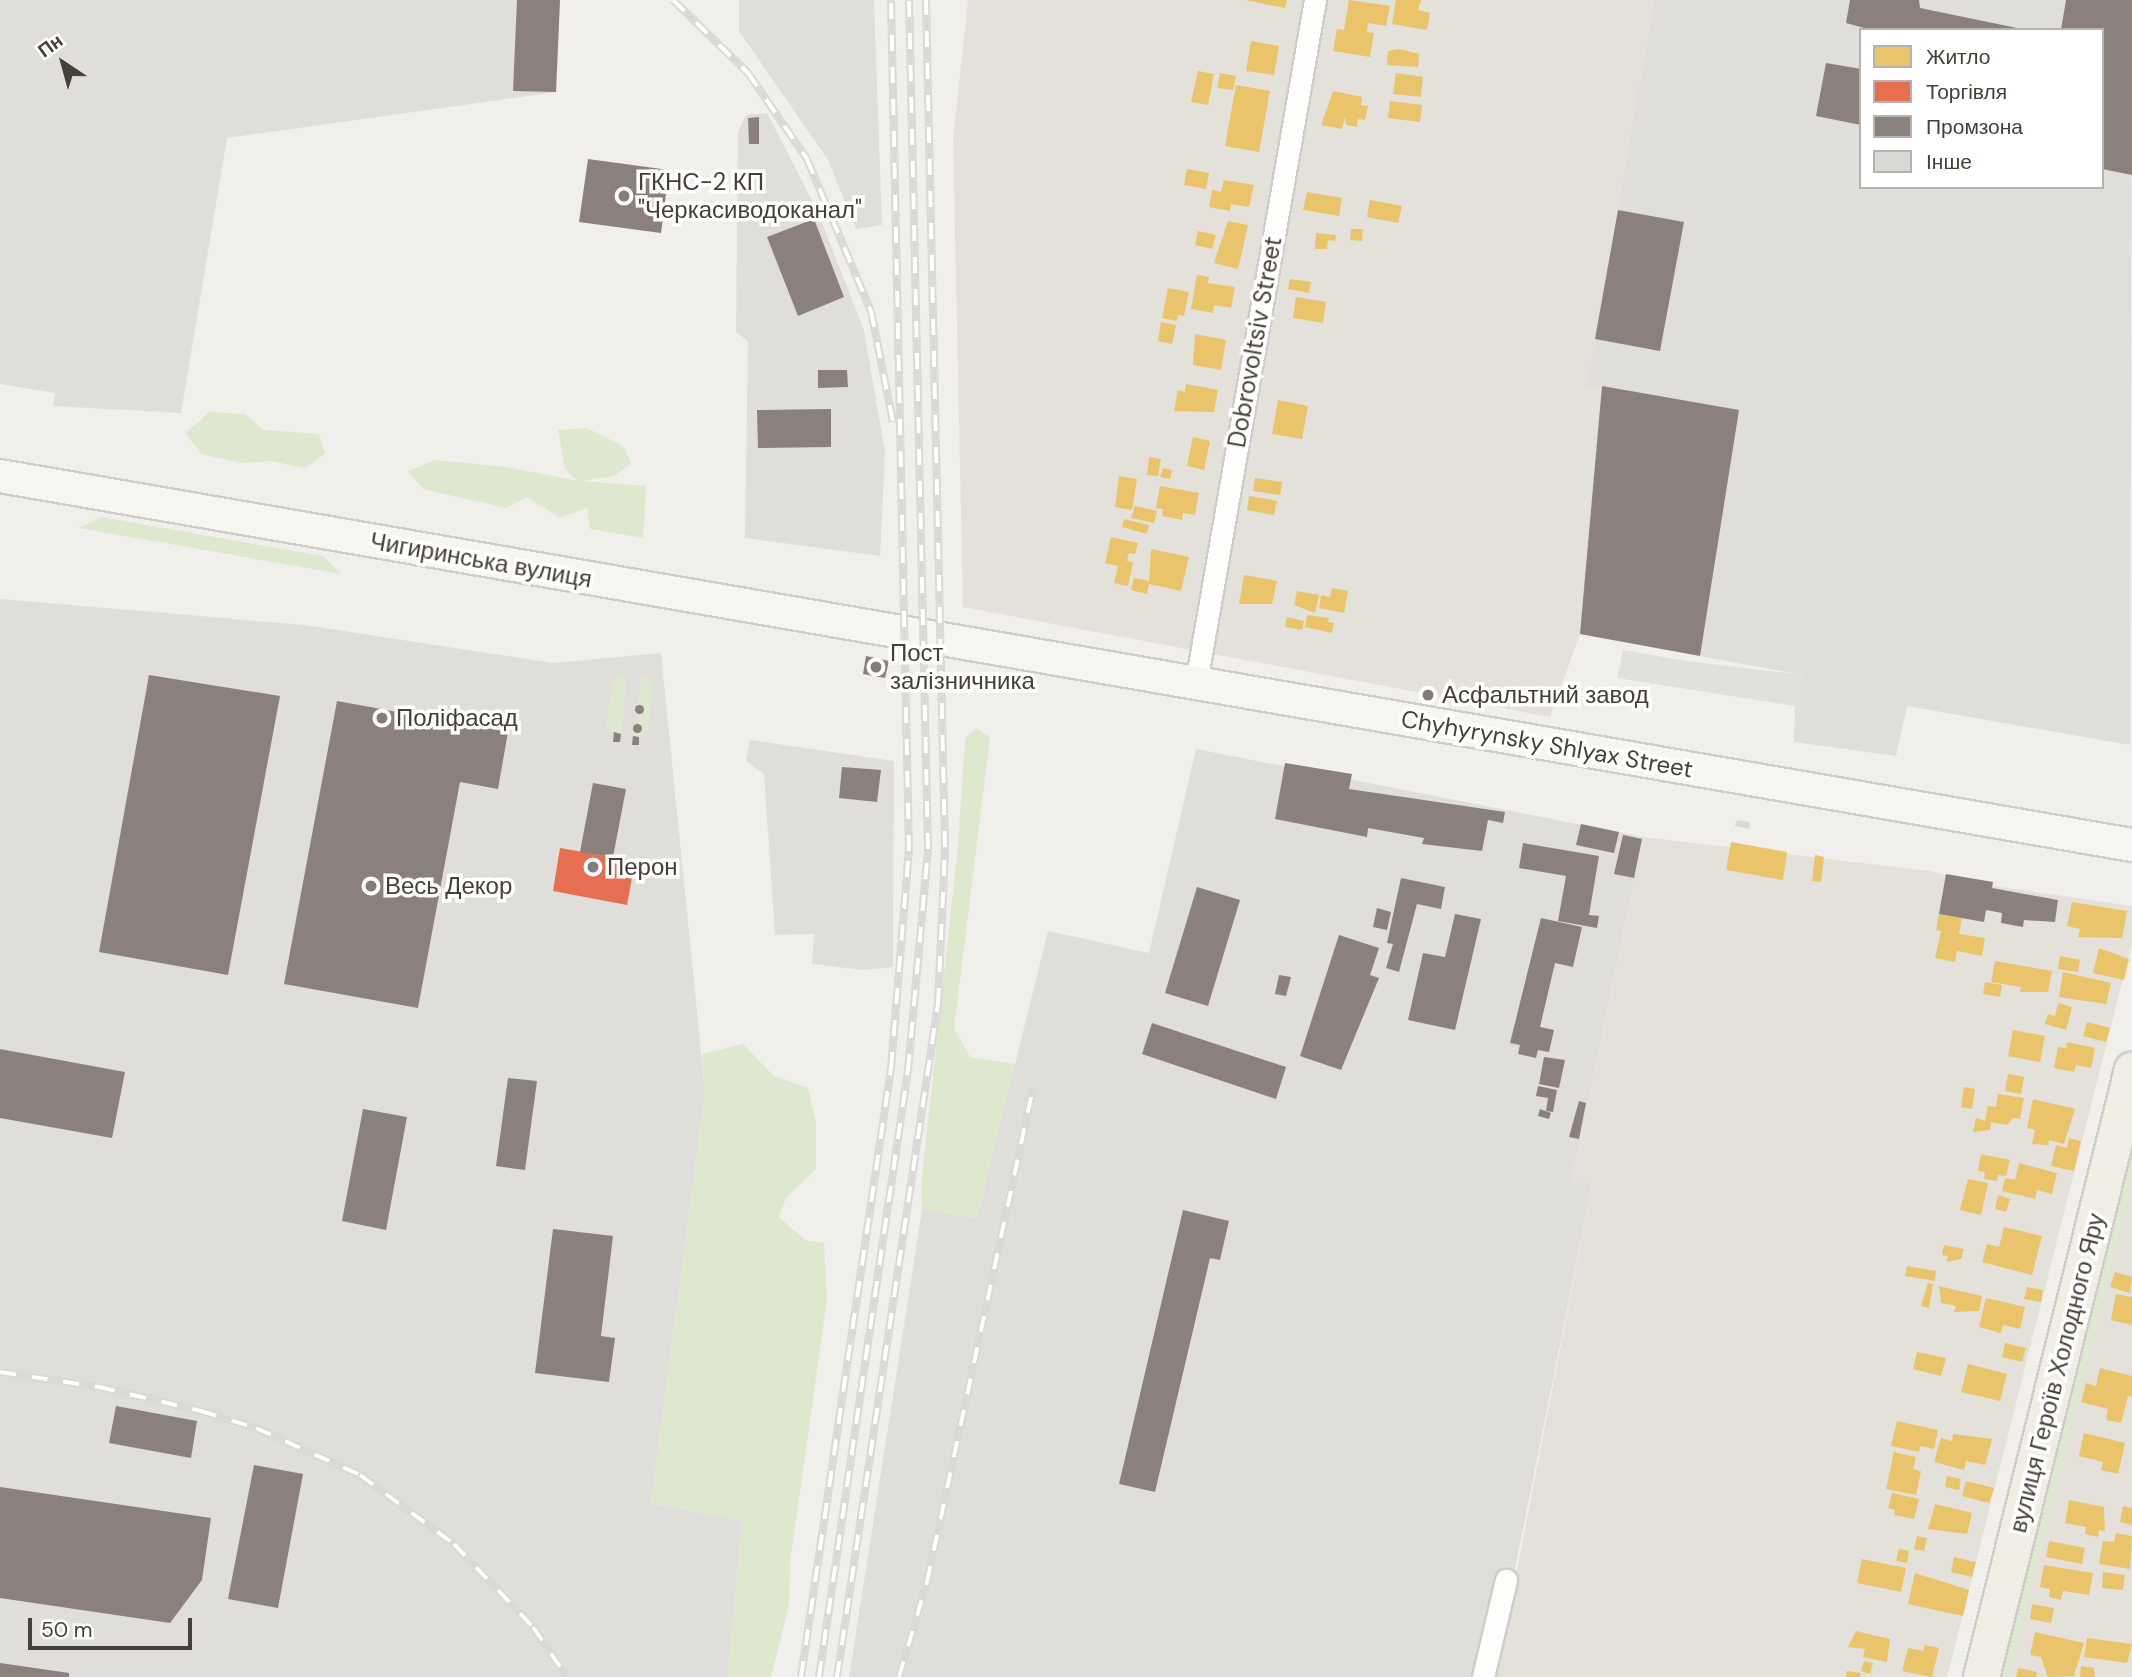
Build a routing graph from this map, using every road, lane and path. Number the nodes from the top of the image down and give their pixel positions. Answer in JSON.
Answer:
{"nodes":[{"id":1,"x":1315,"y":0,"type":"edge"},
{"id":2,"x":0,"y":477,"type":"edge"},
{"id":3,"x":963,"y":644,"type":"joint"},
{"id":4,"x":1196,"y":683,"type":"junction"},
{"id":5,"x":2132,"y":845,"type":"edge"},
{"id":6,"x":2132,"y":1069,"type":"edge"},
{"id":7,"x":1506,"y":1580,"type":"dead end"},
{"id":8,"x":1483,"y":1677,"type":"edge"},
{"id":9,"x":1981,"y":1677,"type":"edge"}],
"edges":[{"from":1,"to":4,"type":"street","name":"Dobrovoltsiv Street"},
{"from":2,"to":3,"type":"main road","name":"Чигиринська вулиця"},
{"from":3,"to":4,"type":"main road","name":"Chyhyrynsky Shlyax Street"},
{"from":4,"to":5,"type":"main road","name":"Chyhyrynsky Shlyax Street"},
{"from":6,"to":9,"type":"main road","name":"вулиця Героїв Холодного Яру"},
{"from":7,"to":8,"type":"street"}]}
